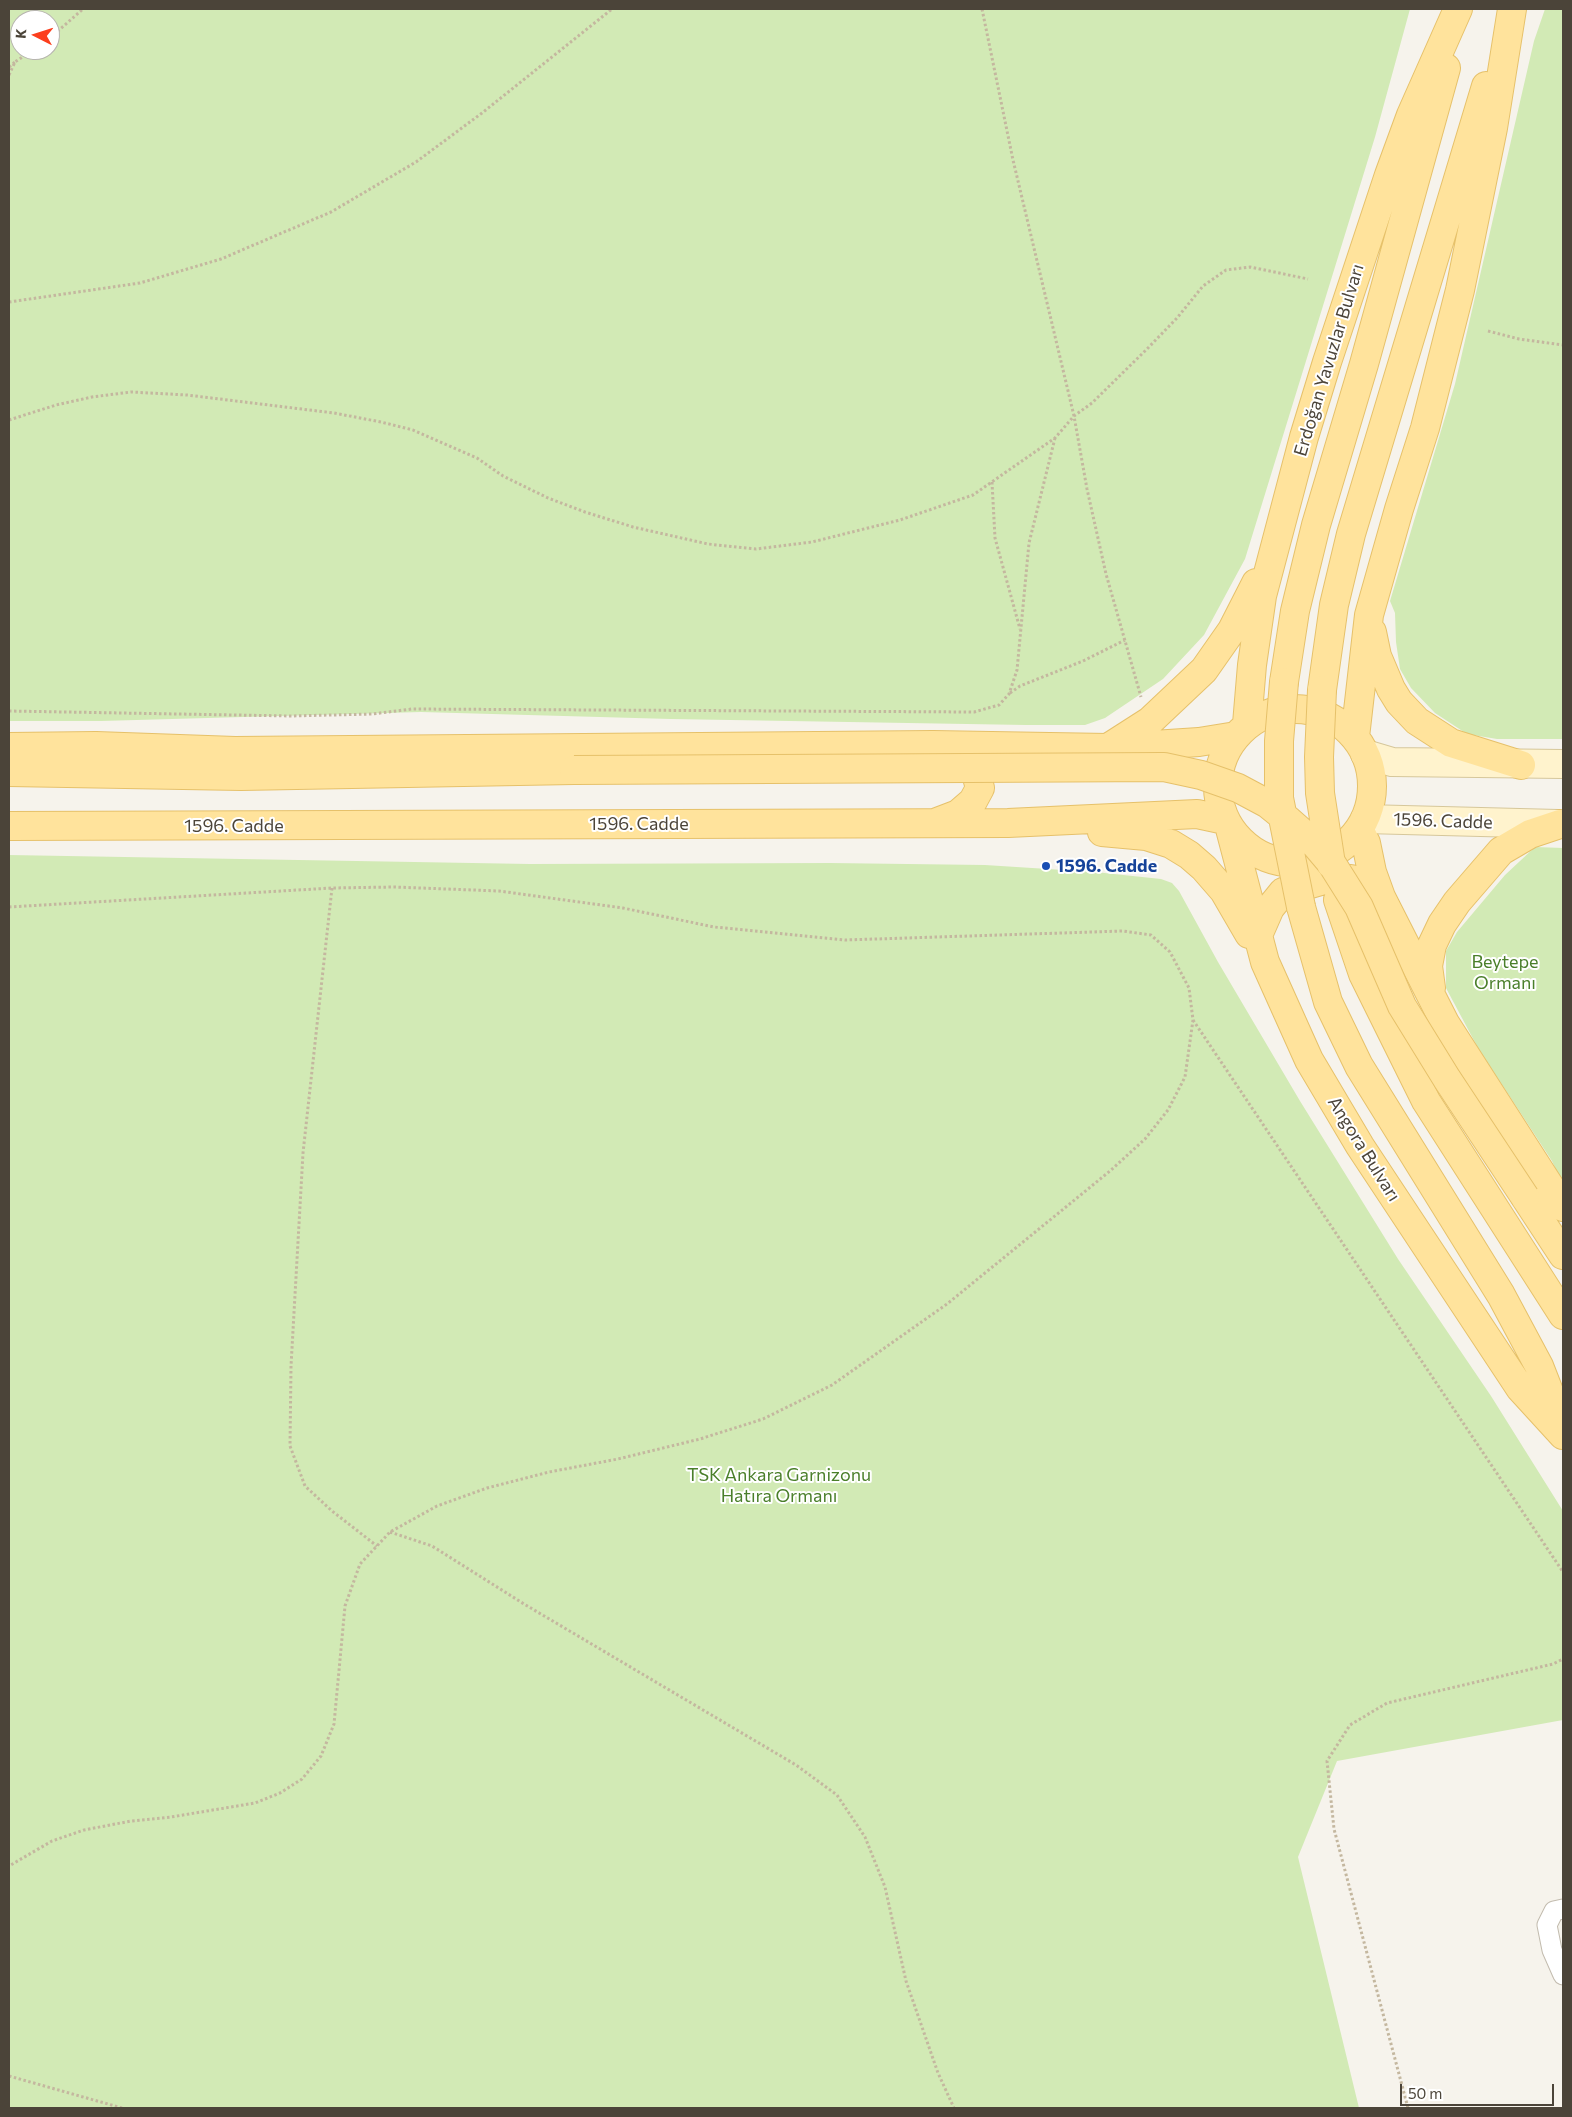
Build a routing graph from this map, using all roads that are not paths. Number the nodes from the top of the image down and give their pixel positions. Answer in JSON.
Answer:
{"nodes":[{"id":1,"x":1460,"y":9,"type":"edge"},
{"id":2,"x":1511,"y":9,"type":"edge"},
{"id":3,"x":1276,"y":541,"type":"junction"},
{"id":4,"x":1369,"y":615,"type":"junction"},
{"id":5,"x":1242,"y":730,"type":"junction"},
{"id":6,"x":933,"y":745,"type":"junction"},
{"id":7,"x":1360,"y":746,"type":"junction"},
{"id":8,"x":9,"y":747,"type":"edge"},
{"id":9,"x":1108,"y":748,"type":"junction"},
{"id":10,"x":1563,"y":764,"type":"edge"},
{"id":11,"x":1521,"y":765,"type":"junction"},
{"id":12,"x":9,"y":772,"type":"edge"},
{"id":13,"x":933,"y":823,"type":"junction"},
{"id":14,"x":1008,"y":823,"type":"junction"},
{"id":15,"x":1228,"y":824,"type":"junction"},
{"id":16,"x":1362,"y":824,"type":"junction"},
{"id":17,"x":1562,"y":824,"type":"edge"},
{"id":18,"x":9,"y":826,"type":"edge"},
{"id":19,"x":1381,"y":898,"type":"junction"},
{"id":20,"x":1259,"y":934,"type":"junction"},
{"id":21,"x":1265,"y":962,"type":"junction"},
{"id":22,"x":1431,"y":994,"type":"junction"},
{"id":23,"x":1563,"y":1207,"type":"edge"},
{"id":24,"x":1563,"y":1256,"type":"edge"},
{"id":25,"x":1563,"y":1315,"type":"edge"},
{"id":26,"x":1563,"y":1427,"type":"edge"},
{"id":27,"x":1563,"y":1436,"type":"edge"},
{"id":28,"x":1563,"y":1909,"type":"edge"},
{"id":29,"x":1563,"y":1975,"type":"edge"}],
"edges":[{"from":1,"to":3,"type":"main road","name":"Erdoğan Yavuzlar Bulvarı"},
{"from":1,"to":26,"type":"main road","name":"Erdoğan Yavuzlar Bulvarı","bridge":true},
{"from":2,"to":4,"type":"main road"},
{"from":2,"to":25,"type":"main road","bridge":true},
{"from":3,"to":5,"type":"main road","name":"Erdoğan Yavuzlar Bulvarı"},
{"from":3,"to":9,"type":"main road"},
{"from":4,"to":7,"type":"main road"},
{"from":4,"to":11,"type":"main road"},
{"from":5,"to":7,"type":"main road"},
{"from":5,"to":9,"type":"main road"},
{"from":5,"to":15,"type":"main road"},
{"from":6,"to":8,"type":"main road"},
{"from":6,"to":9,"type":"main road"},
{"from":6,"to":13,"type":"main road"},
{"from":7,"to":11,"type":"main road"},
{"from":7,"to":16,"type":"main road"},
{"from":10,"to":11,"type":"main road"},
{"from":12,"to":24,"type":"main road","bridge":true},
{"from":13,"to":14,"type":"main road","name":"1596. Cadde"},
{"from":13,"to":18,"type":"main road","name":"1596. Cadde"},
{"from":14,"to":15,"type":"main road","name":"1596. Cadde"},
{"from":14,"to":21,"type":"main road"},
{"from":15,"to":16,"type":"main road"},
{"from":15,"to":20,"type":"main road","name":"Angora Bulvarı"},
{"from":16,"to":17,"type":"main road","name":"1596. Cadde"},
{"from":16,"to":19,"type":"main road"},
{"from":17,"to":22,"type":"main road"},
{"from":19,"to":20,"type":"main road"},
{"from":19,"to":22,"type":"main road"},
{"from":20,"to":21,"type":"main road","name":"Angora Bulvarı"},
{"from":21,"to":27,"type":"main road","name":"Angora Bulvarı"},
{"from":22,"to":23,"type":"main road"},
{"from":28,"to":29,"type":"street"}]}
